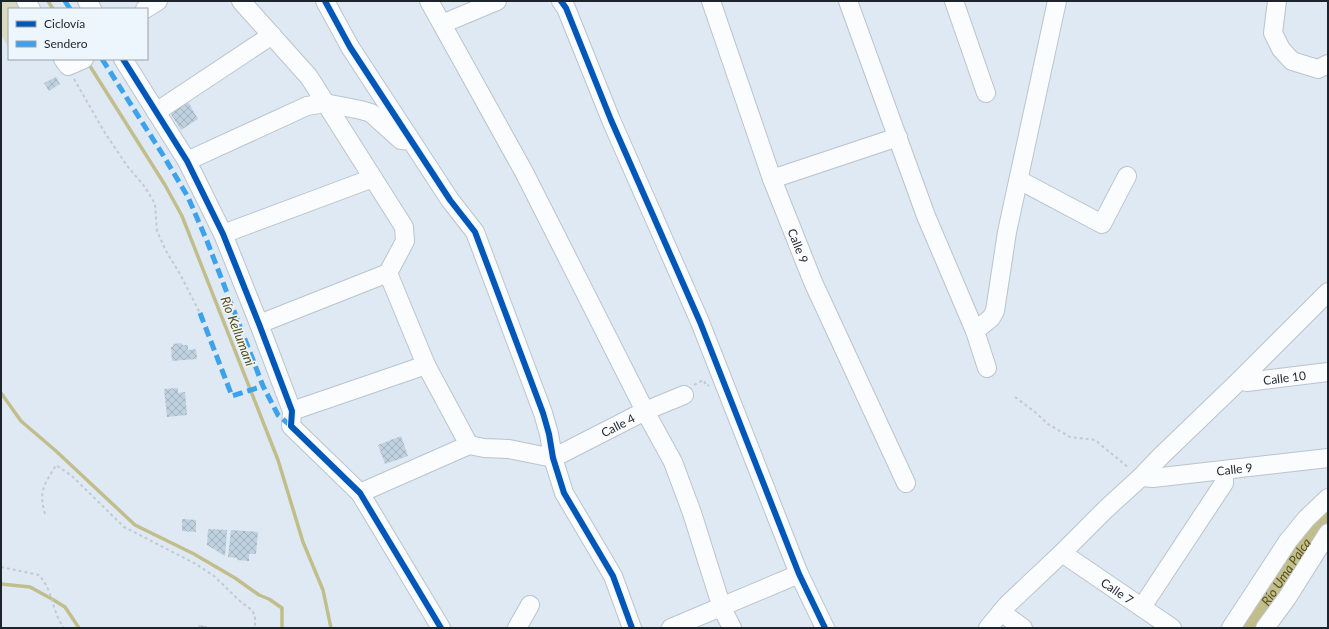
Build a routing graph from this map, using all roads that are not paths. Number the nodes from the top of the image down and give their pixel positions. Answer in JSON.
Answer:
{"nodes":[{"id":1,"x":158,"y":1,"type":"edge"},
{"id":2,"x":241,"y":1,"type":"edge"},
{"id":3,"x":325,"y":1,"type":"edge"},
{"id":4,"x":429,"y":1,"type":"edge"},
{"id":5,"x":497,"y":1,"type":"edge"},
{"id":6,"x":562,"y":1,"type":"edge"},
{"id":7,"x":711,"y":1,"type":"edge"},
{"id":8,"x":848,"y":1,"type":"edge"},
{"id":9,"x":954,"y":1,"type":"edge"},
{"id":10,"x":1277,"y":1,"type":"edge"},
{"id":11,"x":1057,"y":2,"type":"edge"},
{"id":12,"x":147,"y":8,"type":"edge"},
{"id":13,"x":442,"y":24,"type":"junction"},
{"id":14,"x":272,"y":35,"type":"junction"},
{"id":15,"x":124,"y":60,"type":"edge"},
{"id":16,"x":1328,"y":64,"type":"edge"},
{"id":17,"x":986,"y":93,"type":"dead end"},
{"id":18,"x":325,"y":103,"type":"junction"},
{"id":19,"x":156,"y":112,"type":"junction"},
{"id":20,"x":898,"y":137,"type":"junction"},
{"id":21,"x":412,"y":141,"type":"junction"},
{"id":22,"x":187,"y":161,"type":"junction"},
{"id":23,"x":1127,"y":176,"type":"dead end"},
{"id":24,"x":373,"y":178,"type":"junction"},
{"id":25,"x":772,"y":179,"type":"junction"},
{"id":26,"x":1019,"y":180,"type":"junction"},
{"id":27,"x":223,"y":234,"type":"junction"},
{"id":28,"x":388,"y":273,"type":"junction"},
{"id":29,"x":1328,"y":292,"type":"edge"},
{"id":30,"x":259,"y":324,"type":"junction"},
{"id":31,"x":975,"y":331,"type":"junction"},
{"id":32,"x":426,"y":365,"type":"junction"},
{"id":33,"x":988,"y":368,"type":"dead end"},
{"id":34,"x":1328,"y":372,"type":"edge"},
{"id":35,"x":1240,"y":380,"type":"junction"},
{"id":36,"x":684,"y":395,"type":"road end"},
{"id":37,"x":292,"y":411,"type":"junction"},
{"id":38,"x":645,"y":411,"type":"junction"},
{"id":39,"x":469,"y":445,"type":"junction"},
{"id":40,"x":553,"y":458,"type":"junction"},
{"id":41,"x":1328,"y":458,"type":"edge"},
{"id":42,"x":1224,"y":471,"type":"junction"},
{"id":43,"x":1141,"y":477,"type":"junction"},
{"id":44,"x":906,"y":483,"type":"dead end"},
{"id":45,"x":360,"y":493,"type":"junction"},
{"id":46,"x":1328,"y":498,"type":"edge"},
{"id":47,"x":1328,"y":533,"type":"edge"},
{"id":48,"x":1062,"y":553,"type":"junction"},
{"id":49,"x":799,"y":574,"type":"junction"},
{"id":50,"x":530,"y":605,"type":"dead end"},
{"id":51,"x":722,"y":608,"type":"junction"},
{"id":52,"x":1142,"y":608,"type":"junction"},
{"id":53,"x":1001,"y":612,"type":"junction"},
{"id":54,"x":441,"y":628,"type":"edge"},
{"id":55,"x":517,"y":628,"type":"edge"},
{"id":56,"x":632,"y":628,"type":"edge"},
{"id":57,"x":672,"y":628,"type":"edge"},
{"id":58,"x":732,"y":628,"type":"edge"},
{"id":59,"x":825,"y":628,"type":"edge"},
{"id":60,"x":988,"y":628,"type":"edge"},
{"id":61,"x":1023,"y":628,"type":"edge"},
{"id":62,"x":1172,"y":628,"type":"edge"},
{"id":63,"x":1231,"y":628,"type":"edge"},
{"id":64,"x":1265,"y":628,"type":"edge"}],
"edges":[{"from":1,"to":12,"type":"street"},
{"from":2,"to":14,"type":"street"},
{"from":3,"to":21,"type":"street"},
{"from":4,"to":13,"type":"street"},
{"from":5,"to":13,"type":"street"},
{"from":6,"to":49,"type":"street"},
{"from":7,"to":25,"type":"street","name":"Calle 9"},
{"from":8,"to":20,"type":"street"},
{"from":9,"to":17,"type":"street"},
{"from":10,"to":16,"type":"street"},
{"from":11,"to":26,"type":"street"},
{"from":13,"to":38,"type":"street"},
{"from":14,"to":18,"type":"street"},
{"from":14,"to":19,"type":"street"},
{"from":15,"to":19,"type":"street"},
{"from":18,"to":21,"type":"street"},
{"from":18,"to":22,"type":"street"},
{"from":18,"to":24,"type":"street"},
{"from":19,"to":22,"type":"street"},
{"from":20,"to":25,"type":"street"},
{"from":20,"to":31,"type":"street"},
{"from":21,"to":40,"type":"street"},
{"from":22,"to":27,"type":"street"},
{"from":23,"to":26,"type":"street"},
{"from":24,"to":27,"type":"street"},
{"from":24,"to":28,"type":"street"},
{"from":25,"to":44,"type":"street","name":"Calle 9"},
{"from":26,"to":31,"type":"street"},
{"from":27,"to":30,"type":"street"},
{"from":28,"to":30,"type":"street"},
{"from":28,"to":32,"type":"street"},
{"from":29,"to":35,"type":"street"},
{"from":30,"to":37,"type":"street"},
{"from":31,"to":33,"type":"street"},
{"from":32,"to":37,"type":"street"},
{"from":32,"to":39,"type":"street"},
{"from":34,"to":35,"type":"street","name":"Calle 10"},
{"from":35,"to":43,"type":"street"},
{"from":36,"to":38,"type":"street","name":"Calle 4"},
{"from":37,"to":45,"type":"street"},
{"from":38,"to":40,"type":"street","name":"Calle 4"},
{"from":38,"to":51,"type":"street"},
{"from":39,"to":40,"type":"street"},
{"from":39,"to":45,"type":"street"},
{"from":40,"to":56,"type":"street"},
{"from":41,"to":42,"type":"street","name":"Calle 9"},
{"from":42,"to":43,"type":"street","name":"Calle 9"},
{"from":42,"to":52,"type":"street"},
{"from":43,"to":48,"type":"street"},
{"from":45,"to":54,"type":"street"},
{"from":46,"to":63,"type":"street"},
{"from":47,"to":64,"type":"street"},
{"from":48,"to":52,"type":"street","name":"Calle 7"},
{"from":48,"to":53,"type":"street"},
{"from":49,"to":51,"type":"street"},
{"from":49,"to":59,"type":"street"},
{"from":50,"to":55,"type":"street"},
{"from":51,"to":57,"type":"street"},
{"from":51,"to":58,"type":"street"},
{"from":52,"to":62,"type":"street","name":"Calle 7"},
{"from":53,"to":60,"type":"street"},
{"from":53,"to":61,"type":"street"}]}
